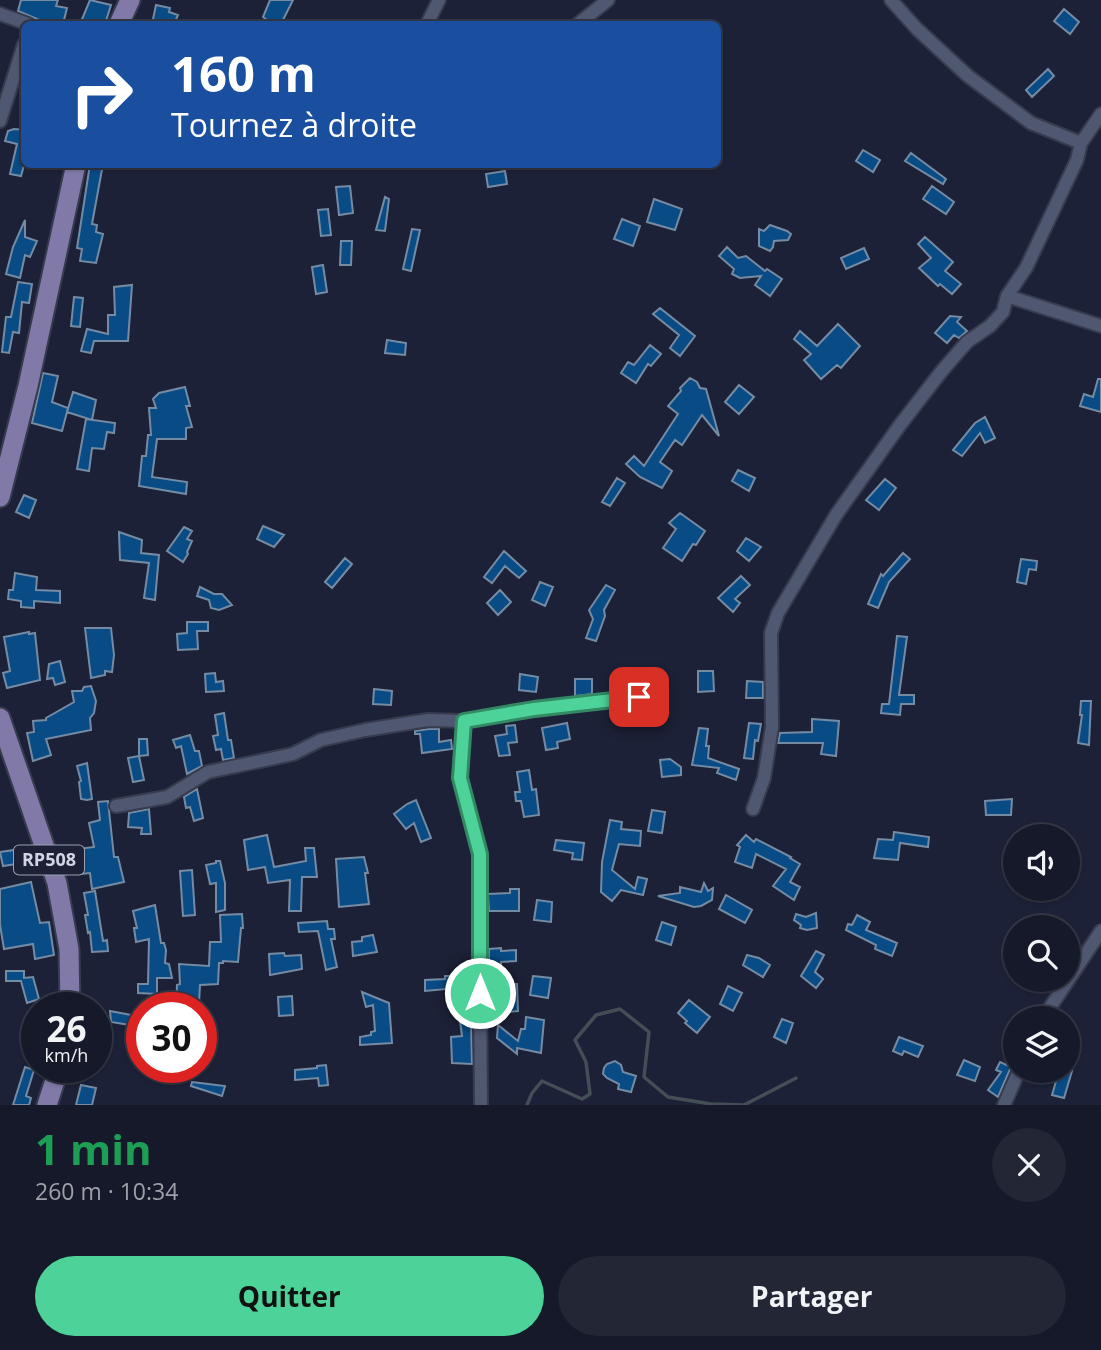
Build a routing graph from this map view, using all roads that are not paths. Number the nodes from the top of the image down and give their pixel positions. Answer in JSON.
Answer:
{"nodes":[{"id":1,"x":130,"y":0,"type":"edge"},
{"id":2,"x":439,"y":0,"type":"edge"},
{"id":3,"x":608,"y":0,"type":"edge"},
{"id":4,"x":891,"y":0,"type":"edge"},
{"id":5,"x":0,"y":14,"type":"edge"},
{"id":6,"x":123,"y":21,"type":"edge"},
{"id":7,"x":428,"y":21,"type":"edge"},
{"id":8,"x":582,"y":21,"type":"edge"},
{"id":9,"x":21,"y":22,"type":"edge"},
{"id":10,"x":21,"y":54,"type":"edge"},
{"id":11,"x":1101,"y":114,"type":"edge"},
{"id":12,"x":0,"y":121,"type":"edge"},
{"id":13,"x":1081,"y":143,"type":"junction"},
{"id":14,"x":75,"y":168,"type":"edge"},
{"id":15,"x":1007,"y":296,"type":"junction"},
{"id":16,"x":1101,"y":326,"type":"edge"},
{"id":17,"x":0,"y":497,"type":"edge"},
{"id":18,"x":639,"y":697,"type":"dead end"},
{"id":19,"x":0,"y":718,"type":"edge"},
{"id":20,"x":464,"y":721,"type":"junction"},
{"id":21,"x":116,"y":806,"type":"dead end"},
{"id":22,"x":753,"y":810,"type":"dead end"},
{"id":23,"x":1101,"y":931,"type":"edge"},
{"id":24,"x":70,"y":992,"type":"edge"},
{"id":25,"x":1051,"y":1006,"type":"edge"},
{"id":26,"x":54,"y":1083,"type":"edge"},
{"id":27,"x":1014,"y":1083,"type":"edge"},
{"id":28,"x":47,"y":1105,"type":"edge"},
{"id":29,"x":481,"y":1105,"type":"edge"},
{"id":30,"x":1004,"y":1105,"type":"edge"}],
"edges":[{"from":1,"to":6,"type":"main road"},
{"from":2,"to":7,"type":"street"},
{"from":3,"to":8,"type":"street"},
{"from":4,"to":13,"type":"street"},
{"from":5,"to":9,"type":"street"},
{"from":10,"to":12,"type":"street"},
{"from":11,"to":13,"type":"street"},
{"from":13,"to":15,"type":"street"},
{"from":14,"to":17,"type":"main road"},
{"from":15,"to":16,"type":"street"},
{"from":15,"to":22,"type":"street"},
{"from":18,"to":20,"type":"street"},
{"from":19,"to":24,"type":"main road","number":"RP508"},
{"from":20,"to":21,"type":"street"},
{"from":20,"to":29,"type":"street"},
{"from":23,"to":25,"type":"street"},
{"from":26,"to":28,"type":"main road"},
{"from":27,"to":30,"type":"street"}]}
